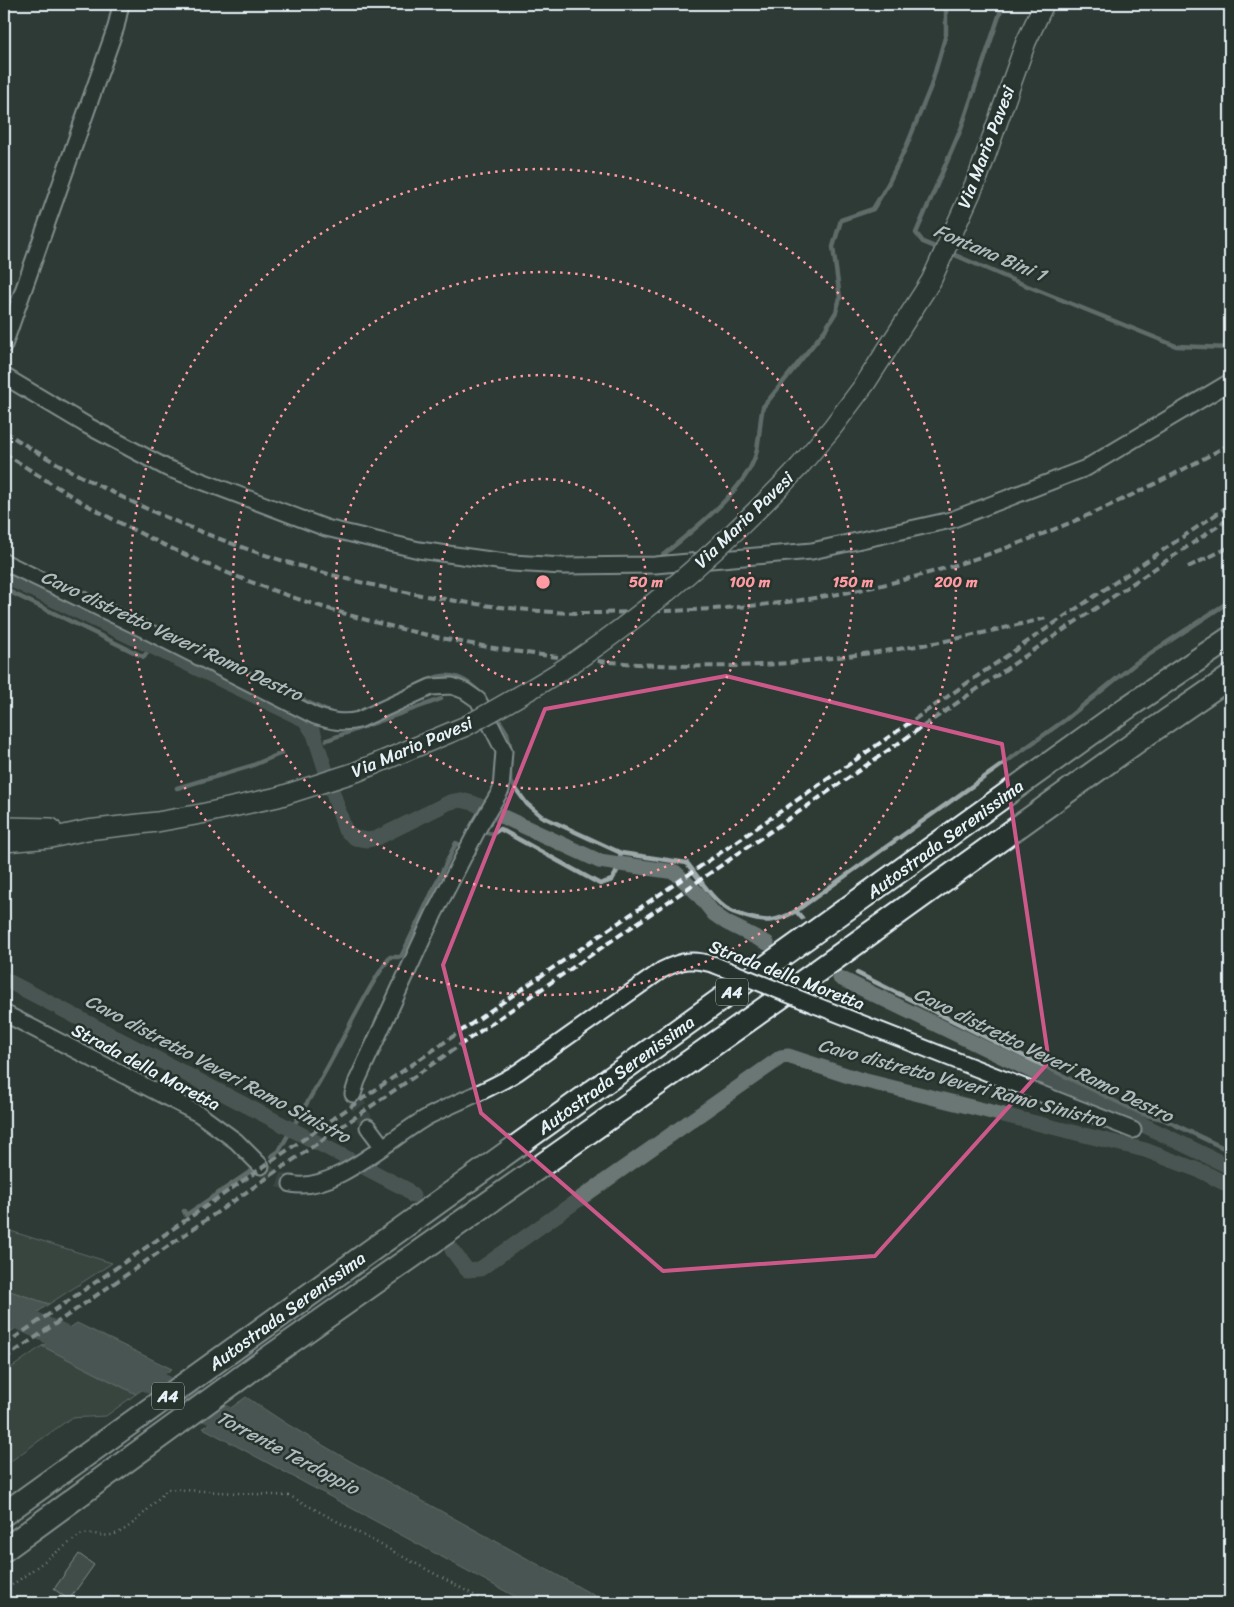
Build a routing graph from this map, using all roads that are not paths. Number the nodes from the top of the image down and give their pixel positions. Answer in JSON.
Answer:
{"nodes":[{"id":1,"x":121,"y":4,"type":"edge"},
{"id":2,"x":1032,"y":4,"type":"edge"},
{"id":3,"x":1044,"y":4,"type":"edge"},
{"id":4,"x":1026,"y":42,"type":"junction"},
{"id":5,"x":4,"y":345,"type":"edge"},
{"id":6,"x":4,"y":376,"type":"edge"},
{"id":7,"x":1228,"y":384,"type":"edge"},
{"id":8,"x":4,"y":562,"type":"edge"},
{"id":9,"x":1230,"y":638,"type":"edge"},
{"id":10,"x":1230,"y":676,"type":"edge"},
{"id":11,"x":4,"y":827,"type":"edge"},
{"id":12,"x":87,"y":830,"type":"junction"},
{"id":13,"x":4,"y":842,"type":"edge"},
{"id":14,"x":4,"y":1013,"type":"edge"},
{"id":15,"x":353,"y":1094,"type":"dead end"},
{"id":16,"x":368,"y":1128,"type":"tunnel mouth"},
{"id":17,"x":1134,"y":1130,"type":"dead end"},
{"id":18,"x":383,"y":1147,"type":"junction"},
{"id":19,"x":261,"y":1166,"type":"tunnel mouth"},
{"id":20,"x":291,"y":1184,"type":"tunnel mouth"},
{"id":21,"x":4,"y":1514,"type":"edge"},
{"id":22,"x":4,"y":1550,"type":"edge"}],
"edges":[{"from":1,"to":5,"type":"street"},
{"from":2,"to":4,"type":"main road","name":"Via Mario Pavesi"},
{"from":3,"to":4,"type":"main road","name":"Via Mario Pavesi"},
{"from":4,"to":12,"type":"main road","name":"Via Mario Pavesi","bridge":true},
{"from":6,"to":7,"type":"street"},
{"from":8,"to":15,"type":"street"},
{"from":9,"to":21,"type":"highway","name":"Autostrada Serenissima","number":"A4"},
{"from":10,"to":22,"type":"highway","name":"Autostrada Serenissima","number":"A4"},
{"from":11,"to":12,"type":"main road"},
{"from":12,"to":13,"type":"main road"},
{"from":14,"to":19,"type":"street","name":"Strada della Moretta"},
{"from":16,"to":18,"type":"street"},
{"from":17,"to":18,"type":"street","name":"Strada della Moretta","bridge":true},
{"from":18,"to":20,"type":"street","name":"Strada della Moretta"}]}
